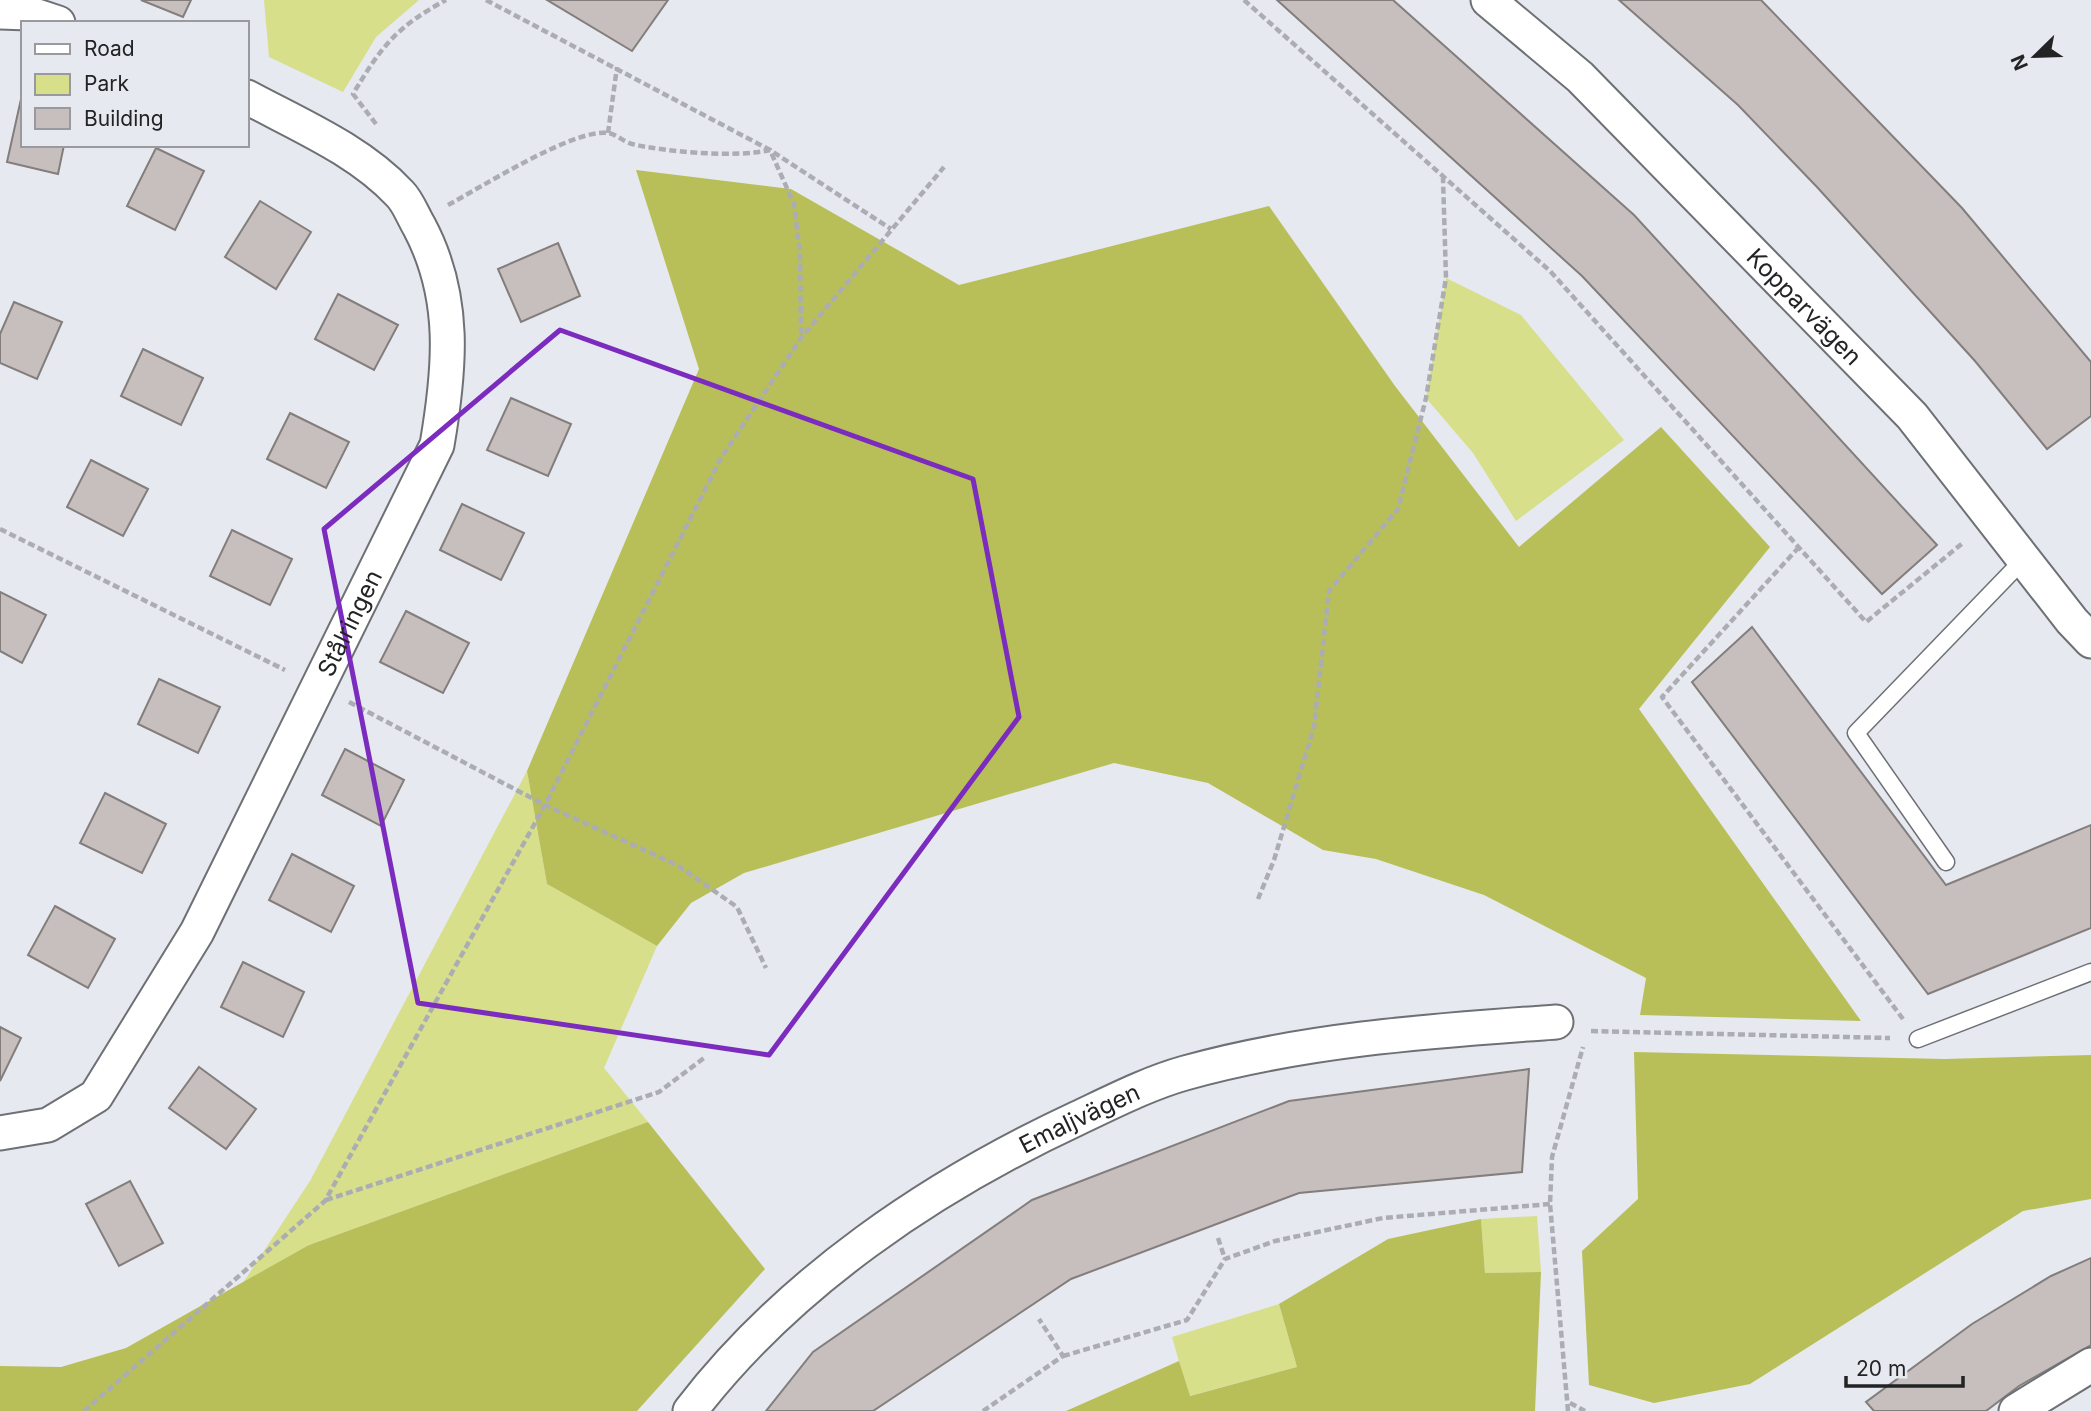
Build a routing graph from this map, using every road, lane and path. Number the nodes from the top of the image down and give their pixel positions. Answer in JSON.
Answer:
{"nodes":[{"id":1,"x":446,"y":0,"type":"edge"},
{"id":2,"x":486,"y":0,"type":"edge"},
{"id":3,"x":1244,"y":0,"type":"edge"},
{"id":4,"x":1488,"y":0,"type":"edge"},
{"id":5,"x":0,"y":12,"type":"edge"},
{"id":6,"x":52,"y":21,"type":"edge"},
{"id":7,"x":617,"y":67,"type":"junction"},
{"id":8,"x":248,"y":98,"type":"edge"},
{"id":9,"x":608,"y":133,"type":"junction"},
{"id":10,"x":384,"y":135,"type":"dead end"},
{"id":11,"x":770,"y":150,"type":"junction"},
{"id":12,"x":944,"y":167,"type":"dead end"},
{"id":13,"x":1443,"y":176,"type":"junction"},
{"id":14,"x":416,"y":222,"type":"junction"},
{"id":15,"x":891,"y":229,"type":"junction"},
{"id":16,"x":801,"y":338,"type":"junction"},
{"id":17,"x":1992,"y":519,"type":"junction"},
{"id":18,"x":0,"y":529,"type":"edge"},
{"id":19,"x":1799,"y":547,"type":"junction"},
{"id":20,"x":2024,"y":559,"type":"junction"},
{"id":21,"x":2091,"y":641,"type":"edge"},
{"id":22,"x":317,"y":685,"type":"junction"},
{"id":23,"x":545,"y":805,"type":"junction"},
{"id":24,"x":1946,"y":862,"type":"dead end"},
{"id":25,"x":1258,"y":899,"type":"dead end"},
{"id":26,"x":766,"y":968,"type":"dead end"},
{"id":27,"x":2091,"y":972,"type":"edge"},
{"id":28,"x":1556,"y":1022,"type":"dead end"},
{"id":29,"x":1588,"y":1031,"type":"dead end"},
{"id":30,"x":1918,"y":1039,"type":"junction"},
{"id":31,"x":1584,"y":1044,"type":"dead end"},
{"id":32,"x":704,"y":1058,"type":"dead end"},
{"id":33,"x":0,"y":1133,"type":"edge"},
{"id":34,"x":325,"y":1200,"type":"junction"},
{"id":35,"x":1550,"y":1204,"type":"junction"},
{"id":36,"x":1218,"y":1238,"type":"dead end"},
{"id":37,"x":1225,"y":1259,"type":"junction"},
{"id":38,"x":1039,"y":1319,"type":"dead end"},
{"id":39,"x":1063,"y":1356,"type":"junction"},
{"id":40,"x":2091,"y":1365,"type":"edge"},
{"id":41,"x":1570,"y":1403,"type":"junction"},
{"id":42,"x":84,"y":1411,"type":"edge"},
{"id":43,"x":690,"y":1411,"type":"edge"},
{"id":44,"x":983,"y":1411,"type":"edge"},
{"id":45,"x":1568,"y":1411,"type":"edge"},
{"id":46,"x":1585,"y":1411,"type":"edge"},
{"id":47,"x":2016,"y":1411,"type":"edge"}],
"edges":[{"from":1,"to":10,"type":"path"},
{"from":2,"to":7,"type":"path"},
{"from":3,"to":13,"type":"path"},
{"from":4,"to":17,"type":"street","name":"Kopparvägen"},
{"from":5,"to":6,"type":"street"},
{"from":7,"to":9,"type":"path"},
{"from":7,"to":11,"type":"path"},
{"from":8,"to":14,"type":"street","name":"Stålringen"},
{"from":9,"to":11,"type":"path"},
{"from":9,"to":14,"type":"path"},
{"from":11,"to":15,"type":"path"},
{"from":11,"to":16,"type":"path"},
{"from":12,"to":15,"type":"path"},
{"from":13,"to":19,"type":"path"},
{"from":13,"to":25,"type":"path"},
{"from":14,"to":22,"type":"street","name":"Stålringen"},
{"from":15,"to":16,"type":"path"},
{"from":16,"to":23,"type":"path"},
{"from":17,"to":19,"type":"path"},
{"from":17,"to":20,"type":"street","name":"Kopparvägen"},
{"from":18,"to":22,"type":"path"},
{"from":19,"to":30,"type":"path"},
{"from":20,"to":21,"type":"street","name":"Kopparvägen"},
{"from":20,"to":24,"type":"lane"},
{"from":22,"to":23,"type":"path"},
{"from":22,"to":33,"type":"street","name":"Stålringen"},
{"from":23,"to":26,"type":"path"},
{"from":23,"to":34,"type":"path"},
{"from":27,"to":30,"type":"lane"},
{"from":28,"to":43,"type":"street","name":"Emaljvägen"},
{"from":29,"to":30,"type":"path"},
{"from":31,"to":35,"type":"path"},
{"from":32,"to":34,"type":"path"},
{"from":34,"to":42,"type":"path"},
{"from":35,"to":37,"type":"path"},
{"from":35,"to":41,"type":"path"},
{"from":36,"to":37,"type":"path"},
{"from":37,"to":39,"type":"path"},
{"from":38,"to":39,"type":"path"},
{"from":39,"to":44,"type":"path"},
{"from":40,"to":47,"type":"street"},
{"from":41,"to":45,"type":"path"},
{"from":41,"to":46,"type":"path"}]}
